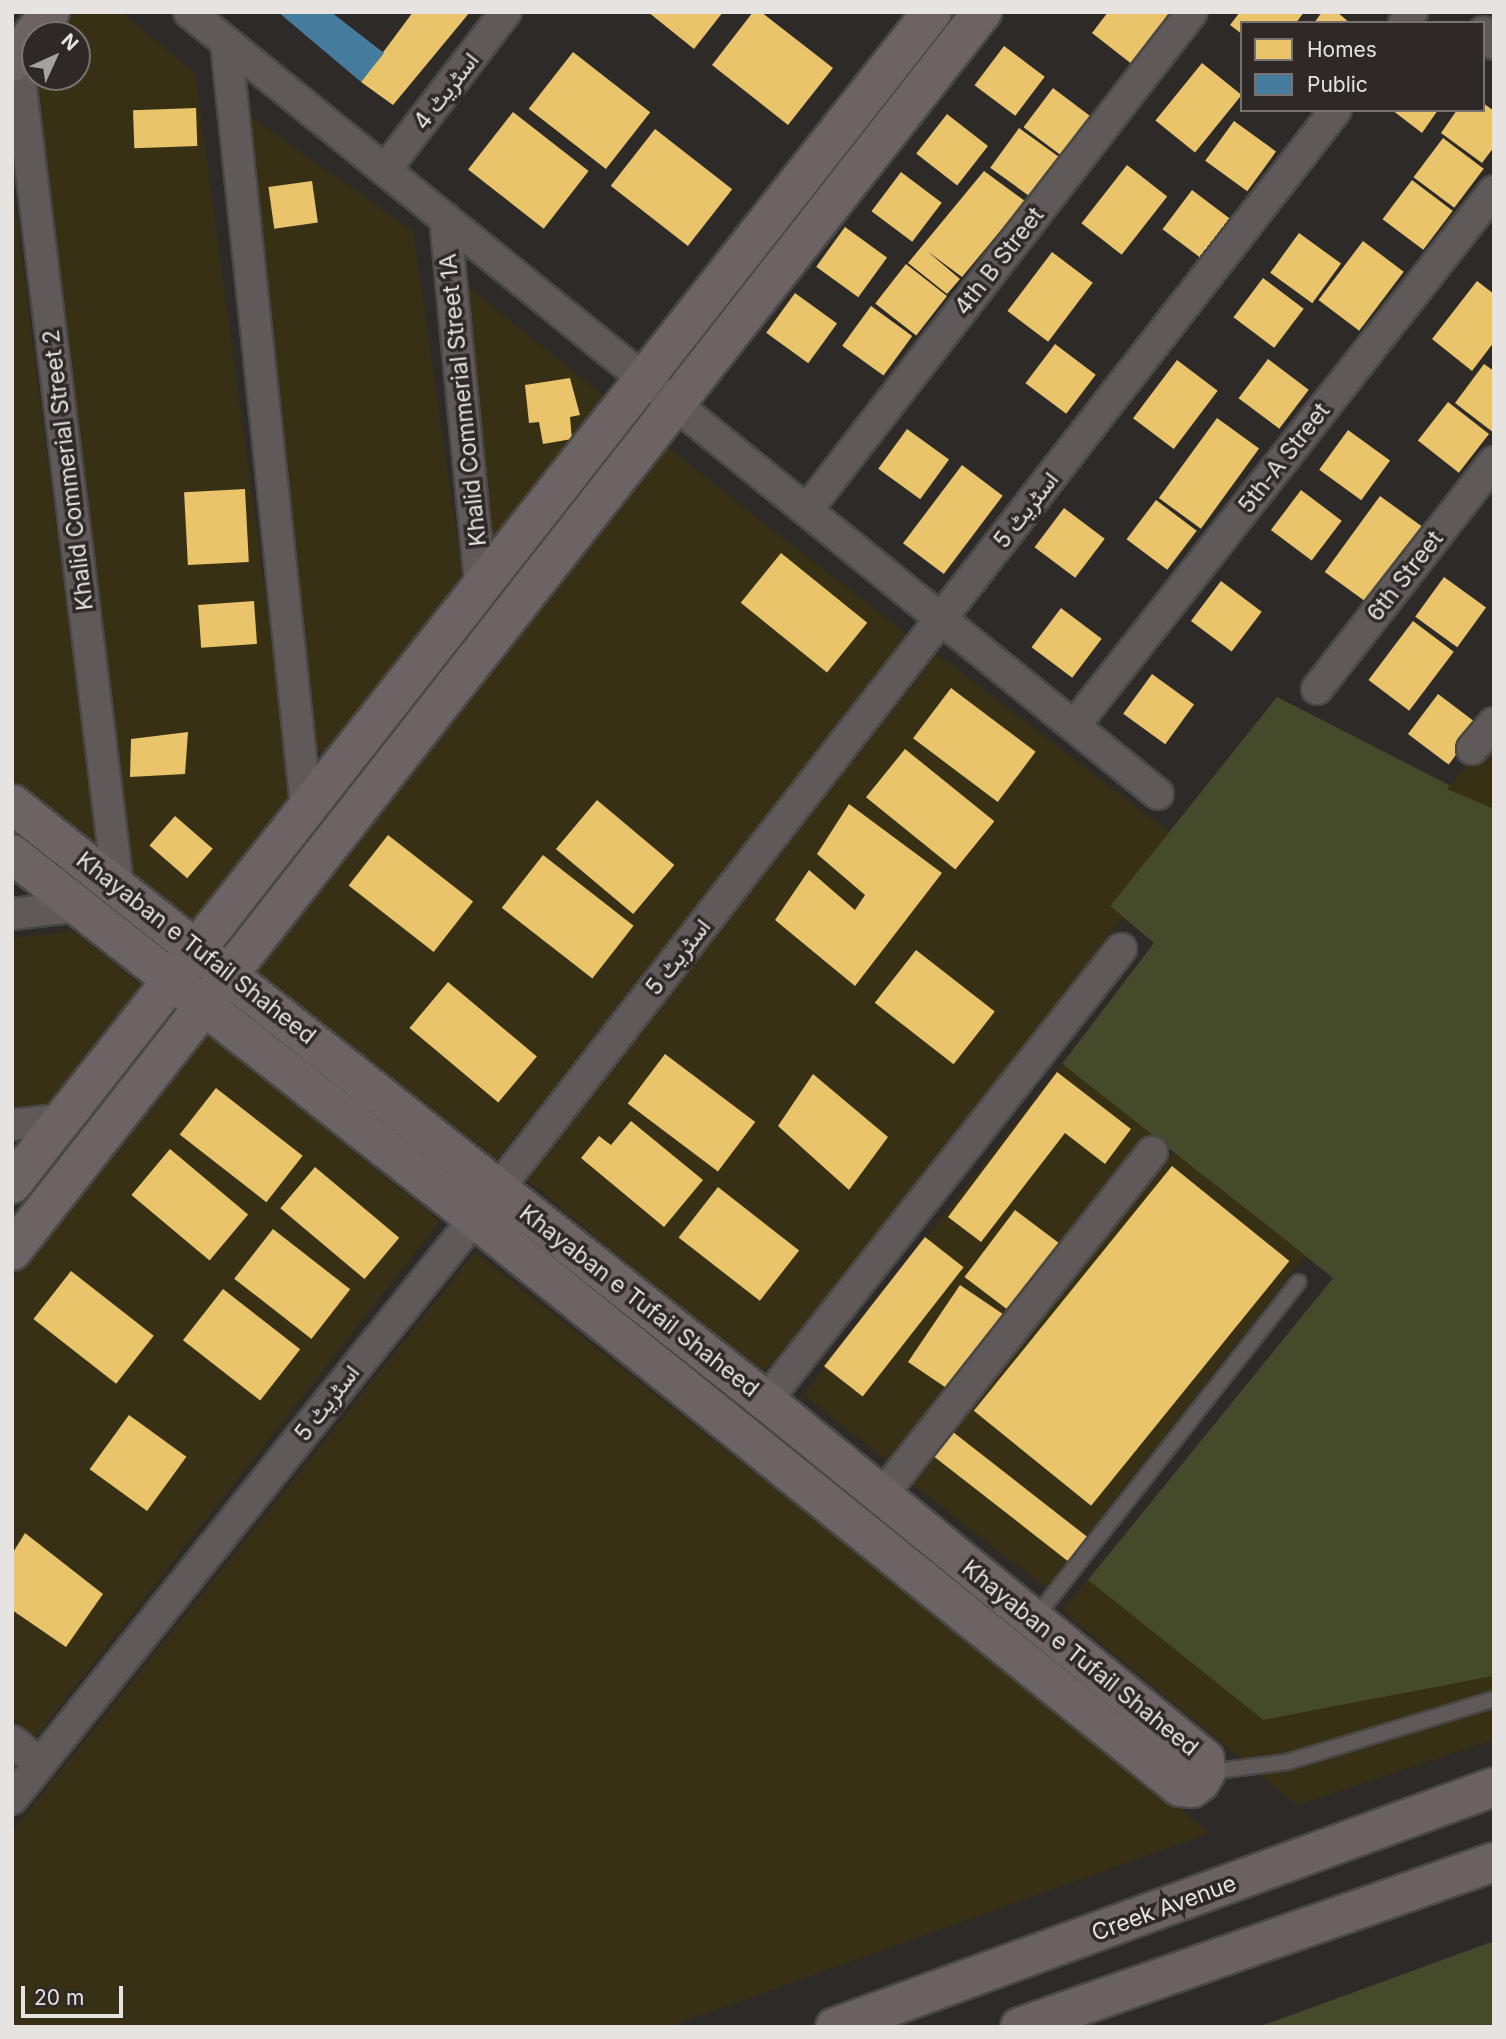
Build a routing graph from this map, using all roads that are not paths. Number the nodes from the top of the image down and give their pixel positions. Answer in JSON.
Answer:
{"nodes":[{"id":1,"x":50,"y":12,"type":"edge"},
{"id":2,"x":189,"y":12,"type":"edge"},
{"id":3,"x":506,"y":12,"type":"edge"},
{"id":4,"x":932,"y":12,"type":"edge"},
{"id":5,"x":982,"y":12,"type":"edge"},
{"id":6,"x":1192,"y":12,"type":"edge"},
{"id":7,"x":226,"y":42,"type":"junction"},
{"id":8,"x":15,"y":58,"type":"edge"},
{"id":9,"x":1334,"y":112,"type":"edge"},
{"id":10,"x":385,"y":170,"type":"junction"},
{"id":11,"x":1494,"y":191,"type":"edge"},
{"id":12,"x":445,"y":218,"type":"junction"},
{"id":13,"x":641,"y":377,"type":"junction"},
{"id":14,"x":673,"y":402,"type":"junction"},
{"id":15,"x":1494,"y":462,"type":"edge"},
{"id":16,"x":807,"y":510,"type":"junction"},
{"id":17,"x":480,"y":582,"type":"junction"},
{"id":18,"x":941,"y":618,"type":"junction"},
{"id":19,"x":1317,"y":689,"type":"dead end"},
{"id":20,"x":1494,"y":723,"type":"edge"},
{"id":21,"x":1074,"y":726,"type":"junction"},
{"id":22,"x":1472,"y":749,"type":"dead end"},
{"id":23,"x":1158,"y":793,"type":"dead end"},
{"id":24,"x":12,"y":804,"type":"edge"},
{"id":25,"x":306,"y":806,"type":"junction"},
{"id":26,"x":12,"y":854,"type":"edge"},
{"id":27,"x":118,"y":886,"type":"junction"},
{"id":28,"x":79,"y":906,"type":"junction"},
{"id":29,"x":12,"y":914,"type":"edge"},
{"id":30,"x":1121,"y":949,"type":"dead end"},
{"id":31,"x":213,"y":960,"type":"junction"},
{"id":32,"x":189,"y":991,"type":"junction"},
{"id":33,"x":64,"y":1119,"type":"junction"},
{"id":34,"x":12,"y":1125,"type":"edge"},
{"id":35,"x":1152,"y":1152,"type":"dead end"},
{"id":36,"x":12,"y":1184,"type":"edge"},
{"id":37,"x":486,"y":1203,"type":"junction"},
{"id":38,"x":12,"y":1251,"type":"edge"},
{"id":39,"x":1298,"y":1283,"type":"dead end"},
{"id":40,"x":766,"y":1401,"type":"junction"},
{"id":41,"x":880,"y":1498,"type":"junction"},
{"id":42,"x":1034,"y":1619,"type":"junction"},
{"id":43,"x":1494,"y":1699,"type":"edge"},
{"id":44,"x":12,"y":1741,"type":"edge"},
{"id":45,"x":40,"y":1764,"type":"junction"},
{"id":46,"x":1206,"y":1772,"type":"junction"},
{"id":47,"x":1494,"y":1787,"type":"edge"},
{"id":48,"x":14,"y":1794,"type":"edge"},
{"id":49,"x":1494,"y":1862,"type":"edge"},
{"id":50,"x":835,"y":2027,"type":"edge"},
{"id":51,"x":1020,"y":2027,"type":"edge"}],
"edges":[{"from":1,"to":8,"type":"street"},
{"from":2,"to":7,"type":"street"},
{"from":3,"to":10,"type":"street","name":"اسٹریٹ 4"},
{"from":4,"to":13,"type":"street"},
{"from":5,"to":14,"type":"street"},
{"from":6,"to":16,"type":"street","name":"4th B Street"},
{"from":7,"to":10,"type":"street"},
{"from":7,"to":25,"type":"street"},
{"from":8,"to":27,"type":"street","name":"Khalid Commerial Street 2"},
{"from":9,"to":18,"type":"street","name":"اسٹریٹ 5"},
{"from":10,"to":12,"type":"street"},
{"from":11,"to":21,"type":"street","name":"5th-A Street"},
{"from":12,"to":13,"type":"street"},
{"from":12,"to":17,"type":"street","name":"Khalid Commerial Street 1A"},
{"from":13,"to":14,"type":"street"},
{"from":13,"to":17,"type":"street"},
{"from":14,"to":16,"type":"street"},
{"from":14,"to":31,"type":"street"},
{"from":15,"to":19,"type":"street","name":"6th Street"},
{"from":16,"to":18,"type":"street"},
{"from":17,"to":25,"type":"street"},
{"from":18,"to":21,"type":"street"},
{"from":18,"to":37,"type":"street","name":"اسٹریٹ 5"},
{"from":20,"to":22,"type":"street"},
{"from":21,"to":23,"type":"street"},
{"from":24,"to":27,"type":"street","name":"Khayaban e Tufail Shaheed"},
{"from":25,"to":31,"type":"street"},
{"from":26,"to":28,"type":"street","name":"Khayaban e Tufail Shaheed"},
{"from":27,"to":31,"type":"street","name":"Khayaban e Tufail Shaheed"},
{"from":28,"to":29,"type":"street"},
{"from":28,"to":32,"type":"street","name":"Khayaban e Tufail Shaheed"},
{"from":30,"to":40,"type":"street"},
{"from":31,"to":32,"type":"street"},
{"from":31,"to":37,"type":"street","name":"Khayaban e Tufail Shaheed"},
{"from":32,"to":33,"type":"street"},
{"from":32,"to":37,"type":"street","name":"Khayaban e Tufail Shaheed"},
{"from":32,"to":38,"type":"street"},
{"from":33,"to":34,"type":"street"},
{"from":33,"to":36,"type":"street"},
{"from":35,"to":41,"type":"street"},
{"from":37,"to":40,"type":"street","name":"Khayaban e Tufail Shaheed"},
{"from":37,"to":45,"type":"street","name":"اسٹریٹ 5"},
{"from":37,"to":46,"type":"street","name":"Khayaban e Tufail Shaheed"},
{"from":39,"to":42,"type":"lane"},
{"from":40,"to":41,"type":"street","name":"Khayaban e Tufail Shaheed"},
{"from":41,"to":42,"type":"street","name":"Khayaban e Tufail Shaheed"},
{"from":42,"to":46,"type":"street","name":"Khayaban e Tufail Shaheed"},
{"from":43,"to":46,"type":"lane"},
{"from":44,"to":45,"type":"street"},
{"from":45,"to":48,"type":"street","name":"اسٹریٹ 5"},
{"from":47,"to":50,"type":"main road","name":"Creek Avenue"},
{"from":49,"to":51,"type":"main road"}]}
